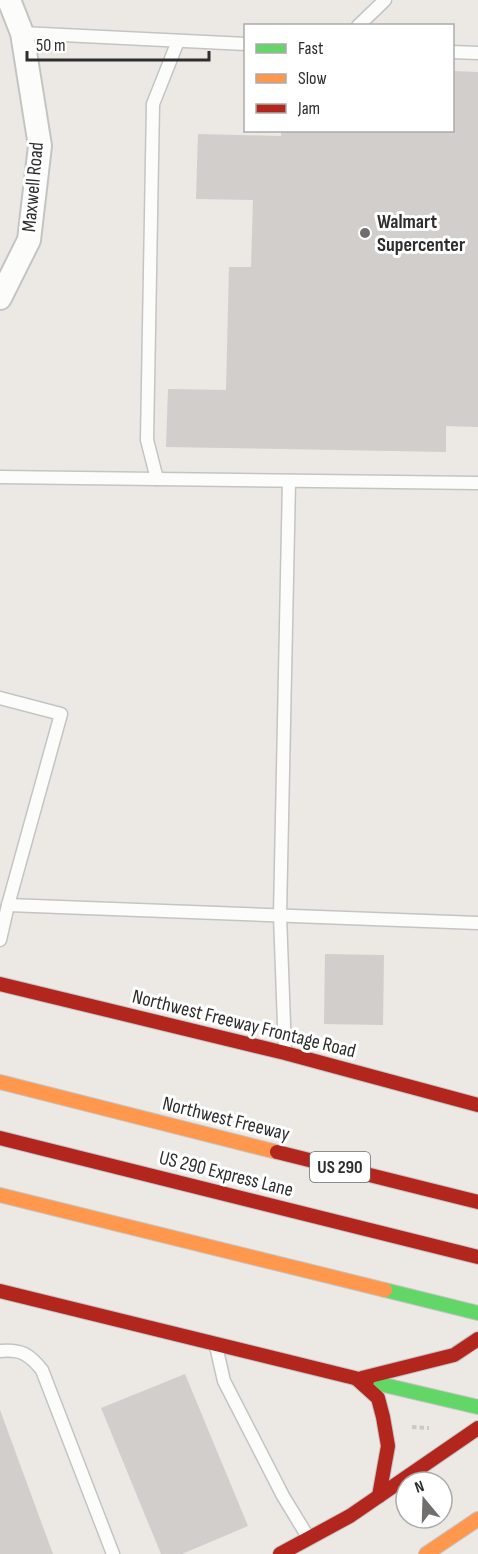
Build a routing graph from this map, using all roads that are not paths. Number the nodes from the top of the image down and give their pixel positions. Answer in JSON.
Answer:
{"nodes":[{"id":1,"x":9,"y":0,"type":"edge"},
{"id":2,"x":385,"y":0,"type":"edge"},
{"id":3,"x":360,"y":24,"type":"edge"},
{"id":4,"x":22,"y":33,"type":"junction"},
{"id":5,"x":178,"y":41,"type":"junction"},
{"id":6,"x":244,"y":44,"type":"edge"},
{"id":7,"x":454,"y":52,"type":"edge"},
{"id":8,"x":478,"y":53,"type":"edge"},
{"id":9,"x":0,"y":298,"type":"edge"},
{"id":10,"x":0,"y":477,"type":"edge"},
{"id":11,"x":157,"y":478,"type":"junction"},
{"id":12,"x":288,"y":481,"type":"junction"},
{"id":13,"x":478,"y":483,"type":"edge"},
{"id":14,"x":0,"y":698,"type":"edge"},
{"id":15,"x":8,"y":905,"type":"junction"},
{"id":16,"x":280,"y":915,"type":"junction"},
{"id":17,"x":478,"y":923,"type":"edge"},
{"id":18,"x":0,"y":940,"type":"edge"},
{"id":19,"x":0,"y":984,"type":"edge"},
{"id":20,"x":285,"y":1053,"type":"junction"},
{"id":21,"x":0,"y":1082,"type":"edge"},
{"id":22,"x":478,"y":1105,"type":"edge"},
{"id":23,"x":0,"y":1138,"type":"edge"},
{"id":24,"x":0,"y":1195,"type":"edge"},
{"id":25,"x":478,"y":1202,"type":"edge"},
{"id":26,"x":478,"y":1257,"type":"edge"},
{"id":27,"x":0,"y":1291,"type":"edge"},
{"id":28,"x":478,"y":1313,"type":"edge"},
{"id":29,"x":478,"y":1339,"type":"edge"},
{"id":30,"x":215,"y":1344,"type":"junction"},
{"id":31,"x":0,"y":1351,"type":"edge"},
{"id":32,"x":357,"y":1379,"type":"junction"},
{"id":33,"x":478,"y":1407,"type":"edge"},
{"id":34,"x":478,"y":1428,"type":"edge"},
{"id":35,"x":379,"y":1496,"type":"junction"},
{"id":36,"x":478,"y":1519,"type":"edge"},
{"id":37,"x":309,"y":1539,"type":"junction"},
{"id":38,"x":113,"y":1554,"type":"edge"},
{"id":39,"x":280,"y":1554,"type":"edge"},
{"id":40,"x":426,"y":1554,"type":"edge"}],
"edges":[{"from":1,"to":4,"type":"street","name":"Maxwell Road"},
{"from":2,"to":3,"type":"lane"},
{"from":4,"to":5,"type":"lane"},
{"from":4,"to":9,"type":"street","name":"Maxwell Road"},
{"from":5,"to":6,"type":"lane"},
{"from":5,"to":11,"type":"lane"},
{"from":7,"to":8,"type":"lane"},
{"from":10,"to":11,"type":"lane"},
{"from":11,"to":12,"type":"lane"},
{"from":12,"to":13,"type":"lane"},
{"from":12,"to":16,"type":"lane"},
{"from":14,"to":15,"type":"lane"},
{"from":15,"to":16,"type":"lane"},
{"from":15,"to":18,"type":"lane"},
{"from":16,"to":17,"type":"lane"},
{"from":16,"to":20,"type":"lane"},
{"from":19,"to":20,"type":"main road","name":"Northwest Freeway Frontage Road"},
{"from":20,"to":22,"type":"main road","name":"Northwest Freeway Frontage Road"},
{"from":21,"to":25,"type":"main road","name":"Northwest Freeway","number":"US 290"},
{"from":23,"to":26,"type":"main road","name":"US 290 Express Lane"},
{"from":24,"to":28,"type":"main road"},
{"from":27,"to":30,"type":"main road"},
{"from":29,"to":32,"type":"main road"},
{"from":30,"to":32,"type":"main road"},
{"from":30,"to":37,"type":"lane"},
{"from":31,"to":38,"type":"lane"},
{"from":32,"to":33,"type":"main road"},
{"from":32,"to":35,"type":"main road"},
{"from":34,"to":35,"type":"main road"},
{"from":35,"to":37,"type":"main road"},
{"from":36,"to":40,"type":"main road"},
{"from":37,"to":39,"type":"main road"}]}
